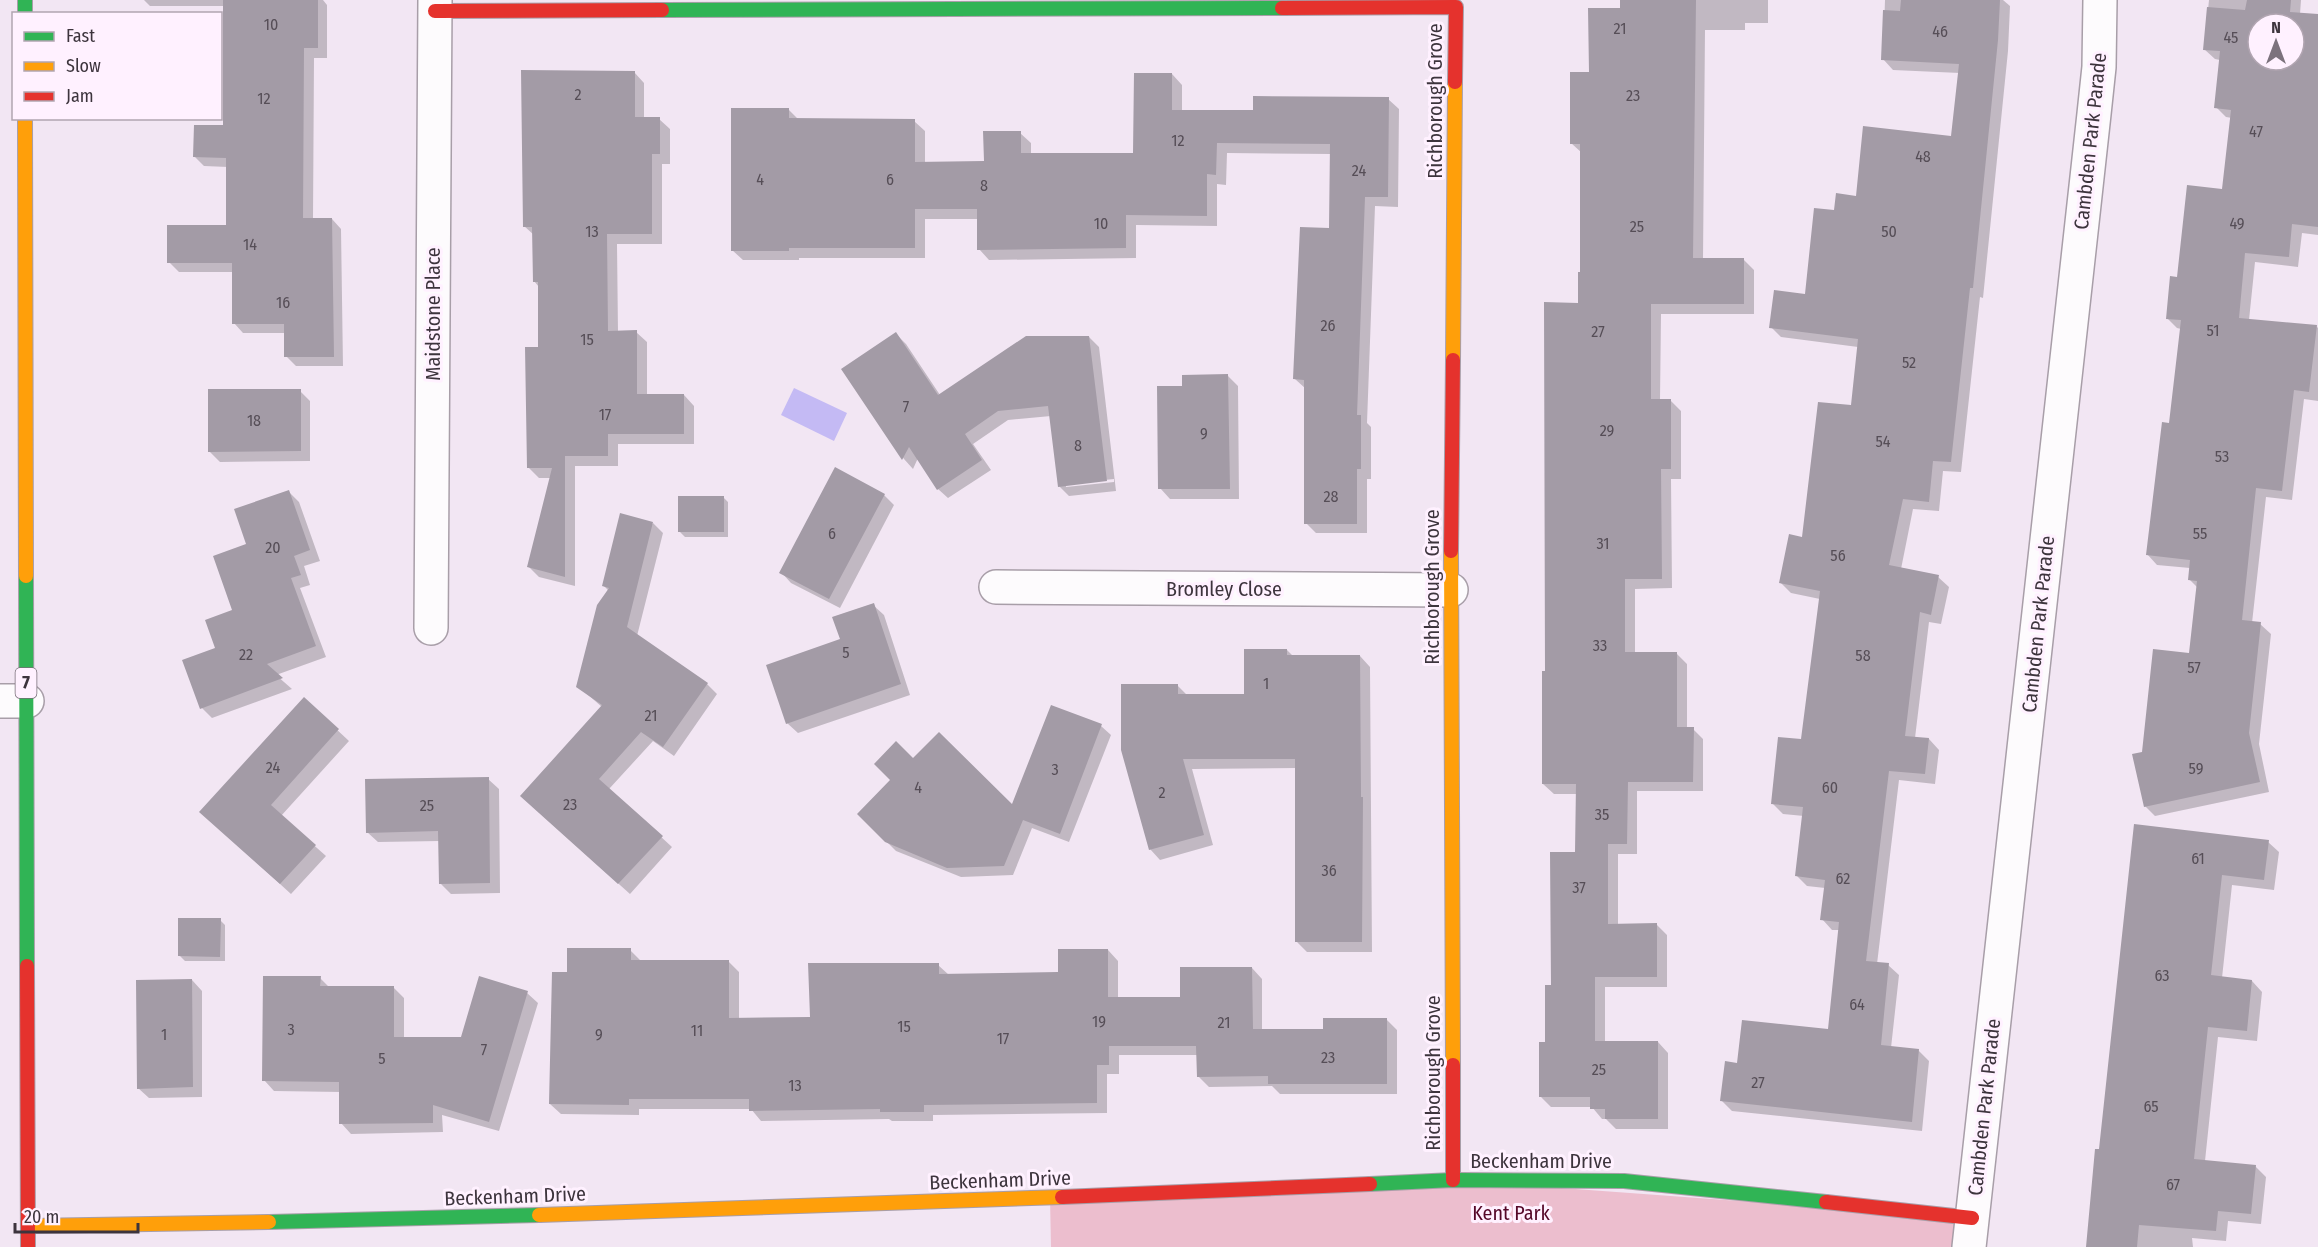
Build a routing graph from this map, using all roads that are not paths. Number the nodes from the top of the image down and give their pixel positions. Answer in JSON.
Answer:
{"nodes":[{"id":1,"x":2100,"y":0,"type":"edge"},
{"id":2,"x":435,"y":5,"type":"edge"},
{"id":3,"x":25,"y":120,"type":"edge"},
{"id":4,"x":996,"y":587,"type":"dead end"},
{"id":5,"x":1451,"y":590,"type":"junction"},
{"id":6,"x":431,"y":628,"type":"dead end"},
{"id":7,"x":13,"y":700,"type":"edge"},
{"id":8,"x":1453,"y":1180,"type":"junction"},
{"id":9,"x":29,"y":1226,"type":"junction"},
{"id":10,"x":1971,"y":1232,"type":"edge"},
{"id":11,"x":28,"y":1247,"type":"edge"}],
"edges":[{"from":1,"to":10,"type":"street","name":"Cambden Park Parade"},
{"from":2,"to":5,"type":"street","name":"Richborough Grove"},
{"from":2,"to":6,"type":"street","name":"Maidstone Place"},
{"from":3,"to":7,"type":"street","number":"7"},
{"from":4,"to":5,"type":"street","name":"Bromley Close"},
{"from":5,"to":8,"type":"street","name":"Richborough Grove"},
{"from":7,"to":9,"type":"street","number":"7"},
{"from":8,"to":9,"type":"street","name":"Beckenham Drive"},
{"from":8,"to":10,"type":"street","name":"Beckenham Drive"},
{"from":9,"to":11,"type":"street","number":"7"}]}
